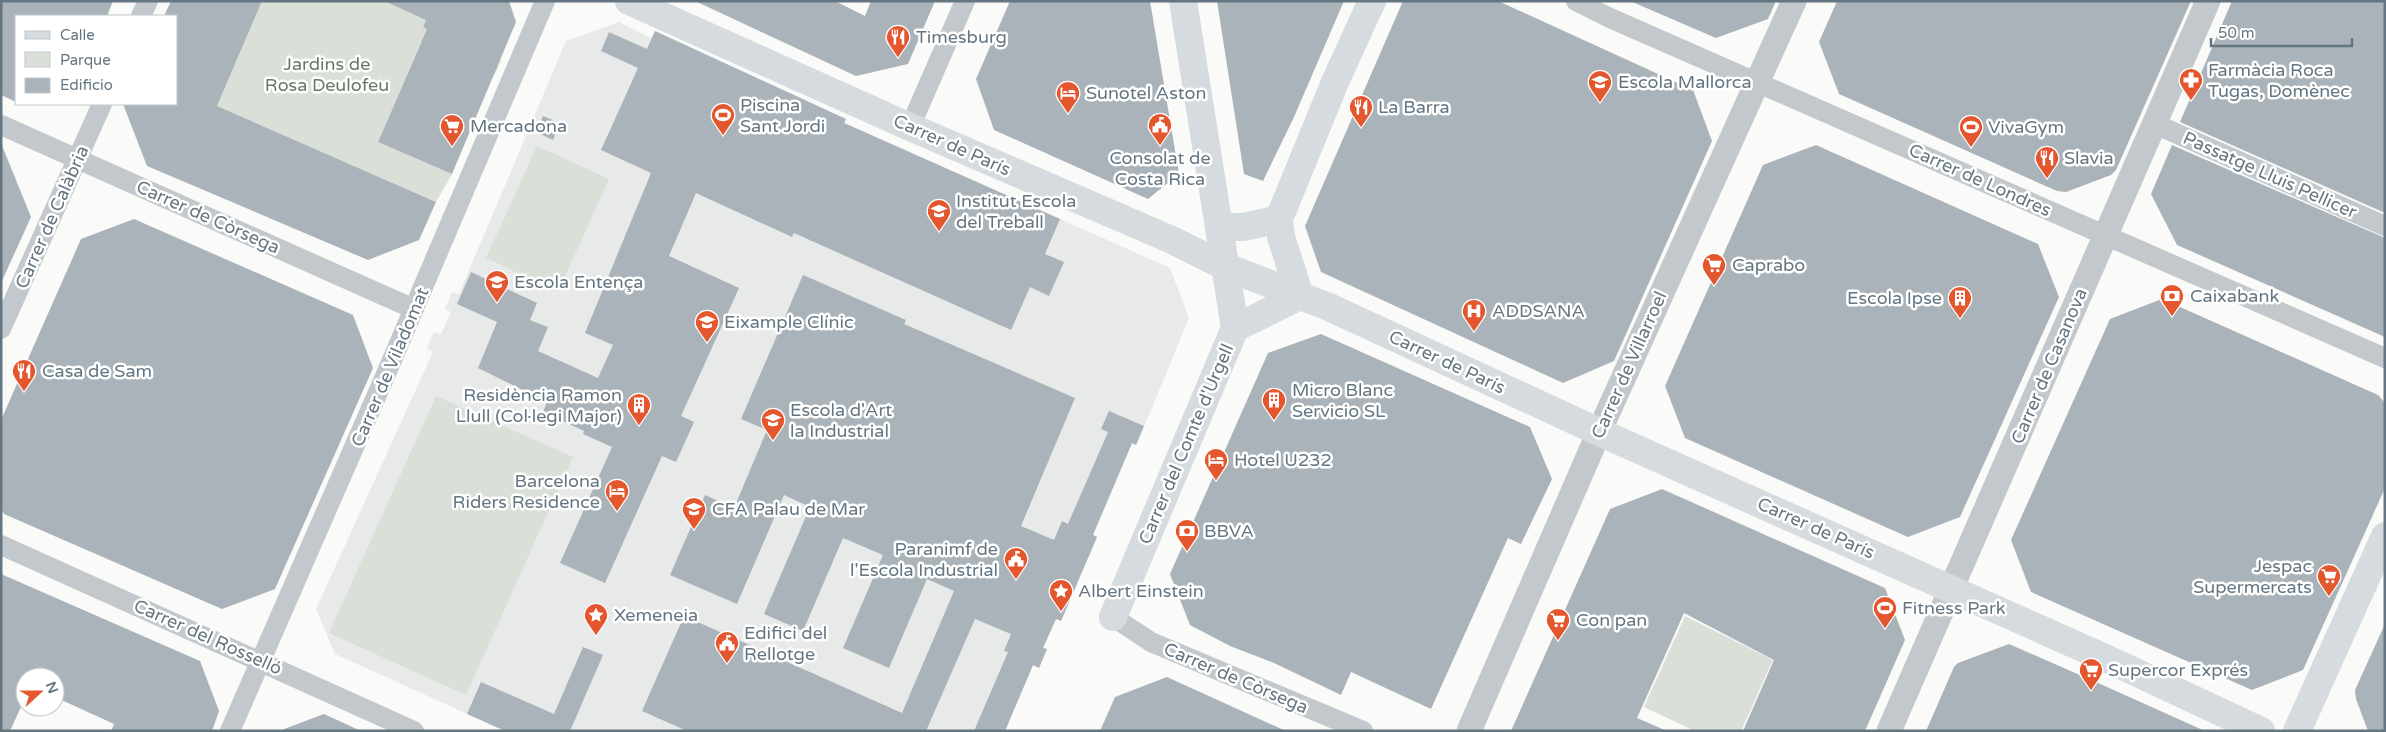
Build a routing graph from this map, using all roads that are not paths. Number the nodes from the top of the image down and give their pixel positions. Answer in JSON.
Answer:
{"nodes":[{"id":1,"x":148,"y":1,"type":"edge"},
{"id":2,"x":545,"y":1,"type":"edge"},
{"id":3,"x":629,"y":1,"type":"edge"},
{"id":4,"x":965,"y":1,"type":"edge"},
{"id":5,"x":1183,"y":1,"type":"edge"},
{"id":6,"x":1372,"y":1,"type":"edge"},
{"id":7,"x":1576,"y":1,"type":"edge"},
{"id":8,"x":1794,"y":1,"type":"edge"},
{"id":9,"x":2208,"y":1,"type":"edge"},
{"id":10,"x":142,"y":15,"type":"edge"},
{"id":11,"x":1757,"y":82,"type":"junction"},
{"id":12,"x":102,"y":105,"type":"edge"},
{"id":13,"x":2155,"y":124,"type":"junction"},
{"id":14,"x":1,"y":125,"type":"edge"},
{"id":15,"x":910,"y":127,"type":"junction"},
{"id":16,"x":78,"y":158,"type":"junction"},
{"id":17,"x":1279,"y":219,"type":"junction"},
{"id":18,"x":2385,"y":226,"type":"edge"},
{"id":19,"x":1219,"y":227,"type":"junction"},
{"id":20,"x":2106,"y":236,"type":"junction"},
{"id":21,"x":1224,"y":266,"type":"junction"},
{"id":22,"x":1300,"y":296,"type":"junction"},
{"id":23,"x":414,"y":310,"type":"junction"},
{"id":24,"x":1235,"y":328,"type":"junction"},
{"id":25,"x":1,"y":329,"type":"edge"},
{"id":26,"x":2385,"y":358,"type":"edge"},
{"id":27,"x":1599,"y":432,"type":"junction"},
{"id":28,"x":2385,"y":536,"type":"edge"},
{"id":29,"x":1,"y":545,"type":"edge"},
{"id":30,"x":1952,"y":589,"type":"junction"},
{"id":31,"x":1113,"y":617,"type":"joint"},
{"id":32,"x":261,"y":660,"type":"junction"},
{"id":33,"x":230,"y":731,"type":"edge"},
{"id":34,"x":414,"y":731,"type":"edge"},
{"id":35,"x":1363,"y":731,"type":"edge"},
{"id":36,"x":1469,"y":731,"type":"edge"},
{"id":37,"x":1889,"y":731,"type":"edge"},
{"id":38,"x":2261,"y":731,"type":"edge"},
{"id":39,"x":2297,"y":731,"type":"edge"}],
"edges":[{"from":1,"to":10,"type":"street"},
{"from":2,"to":23,"type":"street","name":"Carrer de Viladomat"},
{"from":3,"to":15,"type":"main road","name":"Carrer de París"},
{"from":4,"to":15,"type":"street"},
{"from":5,"to":19,"type":"main road","name":"Carrer del Comte d'Urgell"},
{"from":6,"to":17,"type":"main road"},
{"from":7,"to":11,"type":"street","name":"Carrer de Londres"},
{"from":8,"to":11,"type":"street","name":"Carrer de Villarroel"},
{"from":9,"to":13,"type":"street","name":"Carrer de Casanova"},
{"from":11,"to":20,"type":"street","name":"Carrer de Londres"},
{"from":11,"to":27,"type":"street","name":"Carrer de Villarroel"},
{"from":12,"to":16,"type":"street","name":"Carrer de Calàbria"},
{"from":13,"to":18,"type":"street","name":"Passatge Lluis Pellicer"},
{"from":13,"to":20,"type":"street","name":"Carrer de Casanova"},
{"from":14,"to":16,"type":"street","name":"Carrer de Còrsega"},
{"from":15,"to":21,"type":"main road","name":"Carrer de París"},
{"from":16,"to":23,"type":"street","name":"Carrer de Còrsega"},
{"from":16,"to":25,"type":"street","name":"Carrer de Calàbria"},
{"from":17,"to":19,"type":"main road"},
{"from":17,"to":22,"type":"main road"},
{"from":19,"to":21,"type":"main road","name":"Carrer del Comte d'Urgell"},
{"from":20,"to":26,"type":"street","name":"Carrer de Londres"},
{"from":20,"to":30,"type":"street","name":"Carrer de Casanova"},
{"from":21,"to":22,"type":"main road","name":"Carrer de París"},
{"from":21,"to":24,"type":"main road","name":"Carrer del Comte d'Urgell"},
{"from":22,"to":24,"type":"main road"},
{"from":22,"to":27,"type":"main road","name":"Carrer de París"},
{"from":23,"to":32,"type":"street","name":"Carrer de Viladomat"},
{"from":24,"to":31,"type":"main road","name":"Carrer del Comte d'Urgell"},
{"from":27,"to":30,"type":"main road","name":"Carrer de París"},
{"from":27,"to":36,"type":"street","name":"Carrer de Villarroel"},
{"from":28,"to":39,"type":"main road"},
{"from":29,"to":32,"type":"street","name":"Carrer del Rosselló"},
{"from":30,"to":37,"type":"street","name":"Carrer de Casanova"},
{"from":30,"to":38,"type":"main road","name":"Carrer de París"},
{"from":31,"to":35,"type":"street","name":"Carrer de Còrsega"},
{"from":32,"to":33,"type":"street","name":"Carrer de Viladomat"},
{"from":32,"to":34,"type":"street","name":"Carrer del Rosselló"}]}
